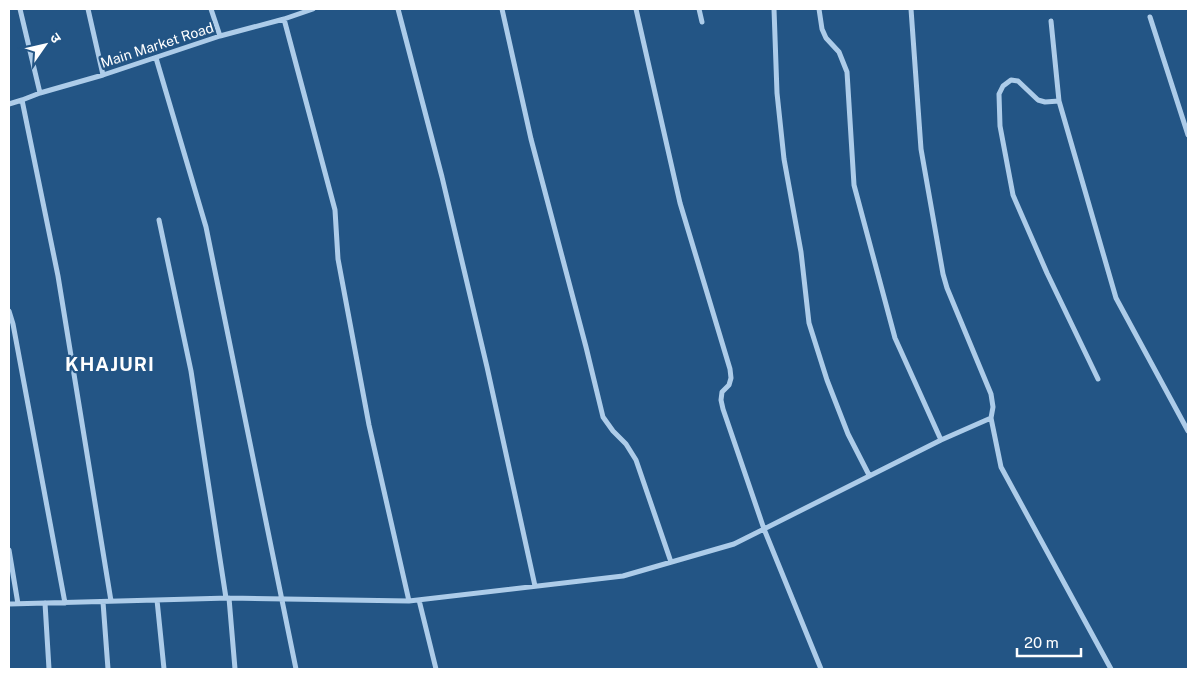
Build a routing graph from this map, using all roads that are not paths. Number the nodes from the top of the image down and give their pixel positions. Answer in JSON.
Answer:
{"nodes":[{"id":1,"x":20,"y":9,"type":"edge"},
{"id":2,"x":88,"y":9,"type":"edge"},
{"id":3,"x":210,"y":9,"type":"edge"},
{"id":4,"x":313,"y":9,"type":"edge"},
{"id":5,"x":398,"y":9,"type":"edge"},
{"id":6,"x":502,"y":9,"type":"edge"},
{"id":7,"x":636,"y":9,"type":"edge"},
{"id":8,"x":699,"y":9,"type":"edge"},
{"id":9,"x":774,"y":9,"type":"edge"},
{"id":10,"x":819,"y":9,"type":"edge"},
{"id":11,"x":911,"y":9,"type":"edge"},
{"id":12,"x":303,"y":10,"type":"edge"},
{"id":13,"x":1150,"y":17,"type":"dead end"},
{"id":14,"x":284,"y":19,"type":"junction"},
{"id":15,"x":1051,"y":21,"type":"dead end"},
{"id":16,"x":702,"y":22,"type":"dead end"},
{"id":17,"x":220,"y":36,"type":"junction"},
{"id":18,"x":156,"y":58,"type":"junction"},
{"id":19,"x":103,"y":75,"type":"junction"},
{"id":20,"x":40,"y":93,"type":"junction"},
{"id":21,"x":22,"y":100,"type":"junction"},
{"id":22,"x":1059,"y":102,"type":"junction"},
{"id":23,"x":9,"y":104,"type":"edge"},
{"id":24,"x":1188,"y":135,"type":"edge"},
{"id":25,"x":159,"y":220,"type":"dead end"},
{"id":26,"x":9,"y":310,"type":"edge"},
{"id":27,"x":1098,"y":379,"type":"dead end"},
{"id":28,"x":991,"y":418,"type":"junction"},
{"id":29,"x":1188,"y":431,"type":"edge"},
{"id":30,"x":941,"y":440,"type":"junction"},
{"id":31,"x":869,"y":475,"type":"junction"},
{"id":32,"x":764,"y":529,"type":"junction"},
{"id":33,"x":9,"y":550,"type":"edge"},
{"id":34,"x":671,"y":562,"type":"junction"},
{"id":35,"x":535,"y":586,"type":"junction"},
{"id":36,"x":227,"y":598,"type":"junction"},
{"id":37,"x":282,"y":599,"type":"junction"},
{"id":38,"x":157,"y":600,"type":"junction"},
{"id":39,"x":419,"y":600,"type":"junction"},
{"id":40,"x":111,"y":601,"type":"junction"},
{"id":41,"x":409,"y":601,"type":"junction"},
{"id":42,"x":103,"y":602,"type":"junction"},
{"id":43,"x":45,"y":603,"type":"junction"},
{"id":44,"x":65,"y":603,"type":"junction"},
{"id":45,"x":9,"y":604,"type":"edge"},
{"id":46,"x":18,"y":604,"type":"junction"},
{"id":47,"x":49,"y":669,"type":"edge"},
{"id":48,"x":108,"y":669,"type":"edge"},
{"id":49,"x":164,"y":669,"type":"edge"},
{"id":50,"x":235,"y":669,"type":"edge"},
{"id":51,"x":296,"y":669,"type":"edge"},
{"id":52,"x":436,"y":669,"type":"edge"},
{"id":53,"x":821,"y":669,"type":"edge"},
{"id":54,"x":1111,"y":669,"type":"edge"}],
"edges":[{"from":1,"to":20,"type":"street"},
{"from":2,"to":19,"type":"street"},
{"from":3,"to":17,"type":"street"},
{"from":4,"to":12,"type":"street","name":"Main Market Road"},
{"from":5,"to":35,"type":"street"},
{"from":6,"to":34,"type":"street"},
{"from":7,"to":32,"type":"street"},
{"from":8,"to":16,"type":"street"},
{"from":9,"to":31,"type":"street"},
{"from":10,"to":30,"type":"street"},
{"from":11,"to":28,"type":"street"},
{"from":12,"to":14,"type":"street","name":"Main Market Road"},
{"from":13,"to":24,"type":"street"},
{"from":14,"to":17,"type":"street","name":"Main Market Road"},
{"from":14,"to":41,"type":"street"},
{"from":15,"to":22,"type":"street"},
{"from":17,"to":18,"type":"street","name":"Main Market Road"},
{"from":18,"to":19,"type":"street","name":"Main Market Road"},
{"from":18,"to":37,"type":"street"},
{"from":19,"to":20,"type":"street","name":"Main Market Road"},
{"from":20,"to":21,"type":"street","name":"Main Market Road"},
{"from":21,"to":23,"type":"street","name":"Main Market Road"},
{"from":21,"to":40,"type":"street"},
{"from":22,"to":27,"type":"street"},
{"from":22,"to":29,"type":"street"},
{"from":25,"to":36,"type":"street"},
{"from":26,"to":44,"type":"street"},
{"from":28,"to":30,"type":"street"},
{"from":28,"to":54,"type":"street"},
{"from":30,"to":31,"type":"street"},
{"from":31,"to":32,"type":"street"},
{"from":32,"to":34,"type":"street"},
{"from":32,"to":53,"type":"street"},
{"from":33,"to":46,"type":"street"},
{"from":34,"to":35,"type":"street"},
{"from":35,"to":39,"type":"street"},
{"from":36,"to":37,"type":"street"},
{"from":36,"to":38,"type":"street"},
{"from":36,"to":50,"type":"street"},
{"from":37,"to":41,"type":"street"},
{"from":37,"to":51,"type":"street"},
{"from":38,"to":40,"type":"street"},
{"from":38,"to":49,"type":"street"},
{"from":39,"to":41,"type":"street"},
{"from":39,"to":52,"type":"street"},
{"from":40,"to":42,"type":"street"},
{"from":42,"to":44,"type":"street"},
{"from":42,"to":48,"type":"street"},
{"from":43,"to":44,"type":"street"},
{"from":43,"to":46,"type":"street"},
{"from":43,"to":47,"type":"street"},
{"from":45,"to":46,"type":"street"}]}
